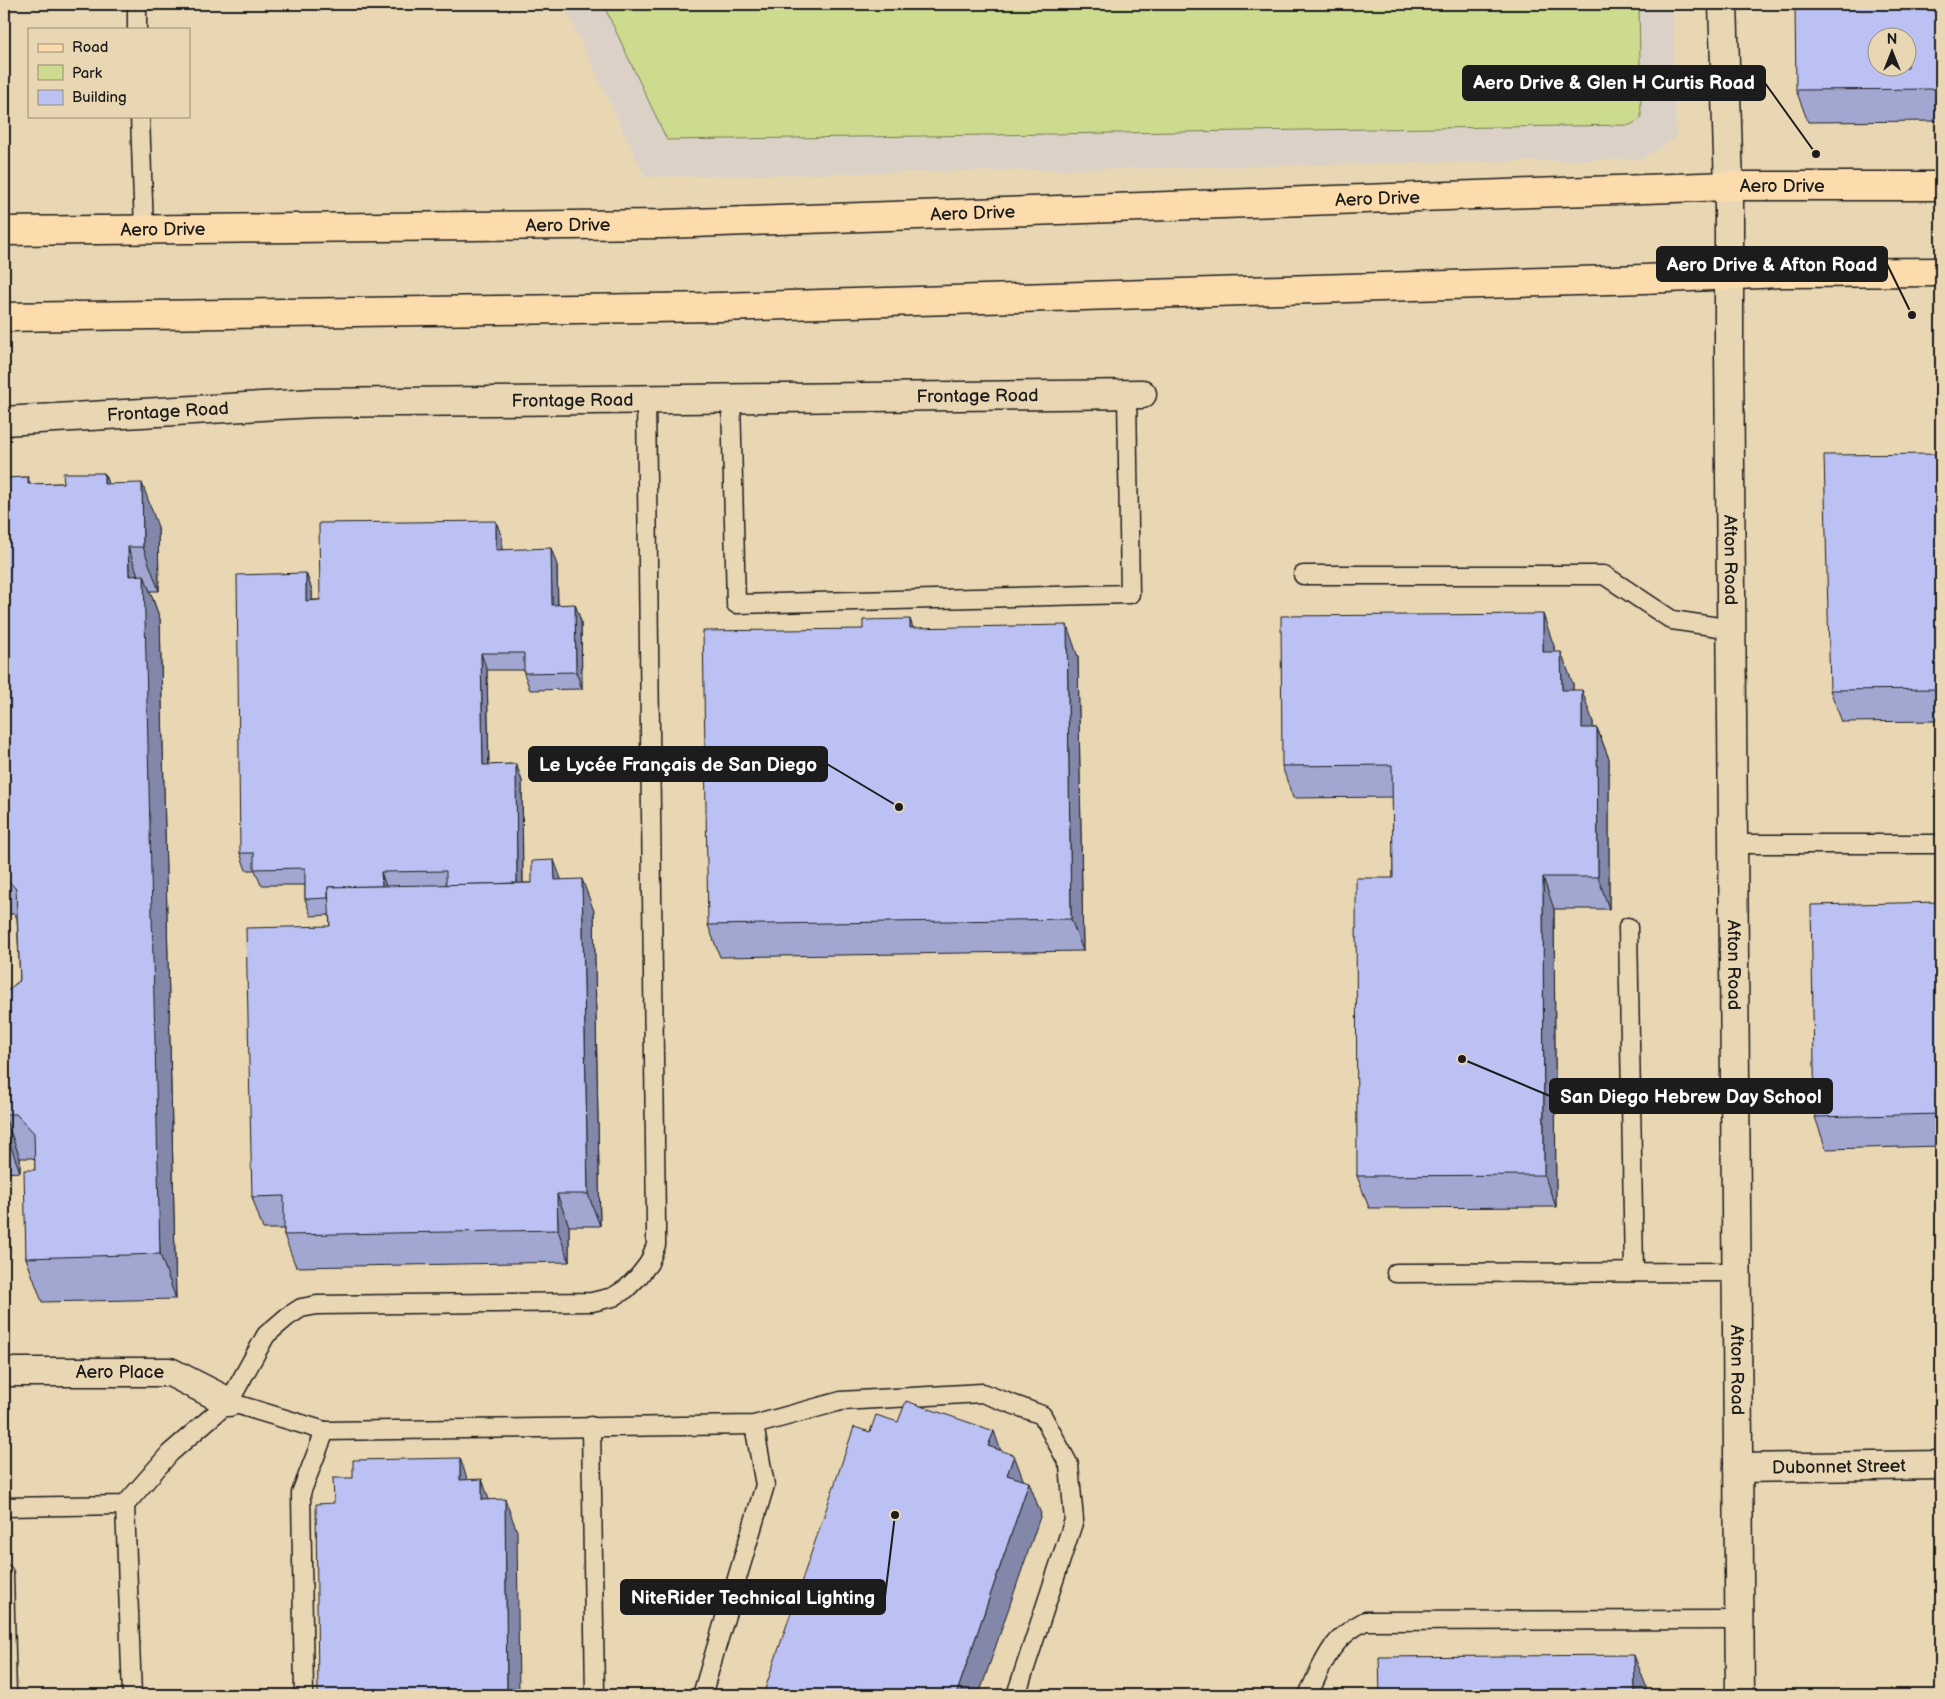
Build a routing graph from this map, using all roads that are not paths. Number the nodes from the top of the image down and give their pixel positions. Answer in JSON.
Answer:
{"nodes":[{"id":1,"x":137,"y":4,"type":"edge"},
{"id":2,"x":1723,"y":4,"type":"edge"},
{"id":3,"x":137,"y":28,"type":"edge"},
{"id":4,"x":140,"y":118,"type":"edge"},
{"id":5,"x":1729,"y":186,"type":"junction"},
{"id":6,"x":1941,"y":186,"type":"edge"},
{"id":7,"x":144,"y":230,"type":"junction"},
{"id":8,"x":4,"y":231,"type":"edge"},
{"id":9,"x":1941,"y":272,"type":"edge"},
{"id":10,"x":1729,"y":276,"type":"junction"},
{"id":11,"x":4,"y":316,"type":"edge"},
{"id":12,"x":1135,"y":395,"type":"joint"},
{"id":13,"x":646,"y":399,"type":"junction"},
{"id":14,"x":731,"y":399,"type":"junction"},
{"id":15,"x":4,"y":421,"type":"edge"},
{"id":16,"x":1304,"y":575,"type":"dead end"},
{"id":17,"x":1732,"y":629,"type":"junction"},
{"id":18,"x":1733,"y":844,"type":"junction"},
{"id":19,"x":1941,"y":844,"type":"edge"},
{"id":20,"x":1628,"y":927,"type":"dead end"},
{"id":21,"x":1634,"y":1272,"type":"junction"},
{"id":22,"x":1738,"y":1272,"type":"junction"},
{"id":23,"x":1396,"y":1273,"type":"dead end"},
{"id":24,"x":4,"y":1372,"type":"edge"},
{"id":25,"x":228,"y":1402,"type":"junction"},
{"id":26,"x":754,"y":1425,"type":"junction"},
{"id":27,"x":591,"y":1426,"type":"junction"},
{"id":28,"x":325,"y":1431,"type":"junction"},
{"id":29,"x":1941,"y":1465,"type":"edge"},
{"id":30,"x":1738,"y":1468,"type":"junction"},
{"id":31,"x":125,"y":1505,"type":"junction"},
{"id":32,"x":4,"y":1507,"type":"edge"},
{"id":33,"x":4,"y":1574,"type":"edge"},
{"id":34,"x":1740,"y":1620,"type":"junction"},
{"id":35,"x":6,"y":1695,"type":"edge"},
{"id":36,"x":132,"y":1695,"type":"edge"},
{"id":37,"x":304,"y":1695,"type":"edge"},
{"id":38,"x":595,"y":1695,"type":"edge"},
{"id":39,"x":702,"y":1695,"type":"edge"},
{"id":40,"x":1016,"y":1695,"type":"edge"},
{"id":41,"x":1308,"y":1695,"type":"edge"},
{"id":42,"x":1740,"y":1695,"type":"edge"}],
"edges":[{"from":1,"to":3,"type":"lane"},
{"from":2,"to":5,"type":"street","name":"Afton Road"},
{"from":4,"to":7,"type":"lane"},
{"from":5,"to":6,"type":"main road","name":"Aero Drive"},
{"from":5,"to":7,"type":"main road","name":"Aero Drive"},
{"from":5,"to":10,"type":"street","name":"Afton Road"},
{"from":7,"to":8,"type":"main road","name":"Aero Drive"},
{"from":9,"to":10,"type":"main road"},
{"from":10,"to":11,"type":"main road"},
{"from":10,"to":17,"type":"street","name":"Afton Road"},
{"from":12,"to":14,"type":"street","name":"Frontage Road"},
{"from":12,"to":14,"type":"lane"},
{"from":13,"to":14,"type":"street","name":"Frontage Road"},
{"from":13,"to":15,"type":"street","name":"Frontage Road"},
{"from":13,"to":25,"type":"lane"},
{"from":16,"to":17,"type":"lane"},
{"from":17,"to":18,"type":"street","name":"Afton Road"},
{"from":18,"to":19,"type":"lane"},
{"from":18,"to":22,"type":"street","name":"Afton Road"},
{"from":20,"to":21,"type":"lane"},
{"from":21,"to":22,"type":"lane"},
{"from":21,"to":23,"type":"lane"},
{"from":22,"to":30,"type":"street","name":"Afton Road"},
{"from":24,"to":25,"type":"street","name":"Aero Place"},
{"from":25,"to":28,"type":"lane"},
{"from":25,"to":31,"type":"lane"},
{"from":26,"to":27,"type":"lane"},
{"from":26,"to":39,"type":"lane"},
{"from":26,"to":40,"type":"lane"},
{"from":27,"to":28,"type":"lane"},
{"from":27,"to":38,"type":"lane"},
{"from":28,"to":37,"type":"lane"},
{"from":29,"to":30,"type":"street","name":"Dubonnet Street"},
{"from":30,"to":34,"type":"street","name":"Afton Road"},
{"from":31,"to":32,"type":"lane"},
{"from":31,"to":36,"type":"lane"},
{"from":33,"to":35,"type":"lane"},
{"from":34,"to":41,"type":"lane"},
{"from":34,"to":42,"type":"street","name":"Afton Road"}]}
